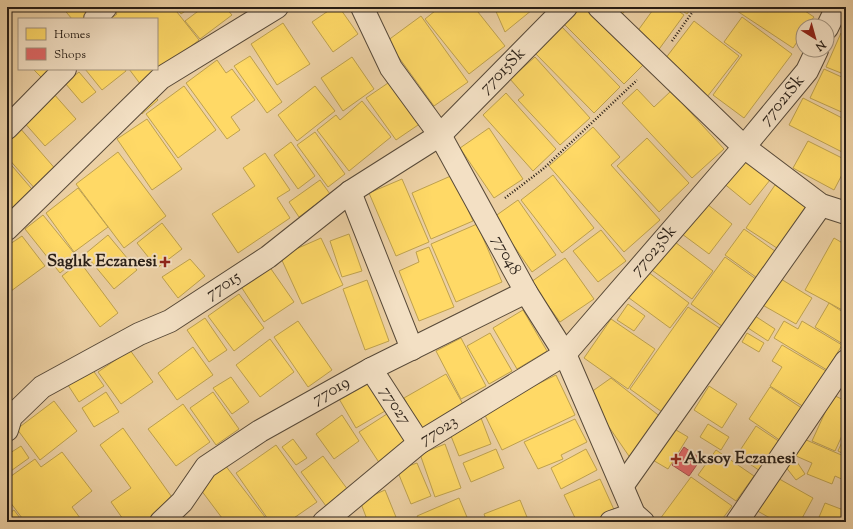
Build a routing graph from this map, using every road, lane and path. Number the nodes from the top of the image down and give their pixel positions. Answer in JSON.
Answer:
{"nodes":[{"id":1,"x":106,"y":7,"type":"edge"},
{"id":2,"x":277,"y":7,"type":"edge"},
{"id":3,"x":362,"y":7,"type":"edge"},
{"id":4,"x":566,"y":7,"type":"edge"},
{"id":5,"x":599,"y":7,"type":"edge"},
{"id":6,"x":696,"y":7,"type":"edge"},
{"id":7,"x":837,"y":7,"type":"edge"},
{"id":8,"x":96,"y":18,"type":"edge"},
{"id":9,"x":832,"y":18,"type":"edge"},
{"id":10,"x":813,"y":58,"type":"edge"},
{"id":11,"x":656,"y":62,"type":"junction"},
{"id":12,"x":64,"y":70,"type":"edge"},
{"id":13,"x":7,"y":128,"type":"edge"},
{"id":14,"x":440,"y":135,"type":"junction"},
{"id":15,"x":744,"y":147,"type":"junction"},
{"id":16,"x":350,"y":192,"type":"junction"},
{"id":17,"x":821,"y":204,"type":"junction"},
{"id":18,"x":483,"y":212,"type":"junction"},
{"id":19,"x":846,"y":213,"type":"edge"},
{"id":20,"x":7,"y":229,"type":"edge"},
{"id":21,"x":526,"y":292,"type":"junction"},
{"id":22,"x":412,"y":349,"type":"junction"},
{"id":23,"x":565,"y":354,"type":"junction"},
{"id":24,"x":846,"y":361,"type":"edge"},
{"id":25,"x":371,"y":369,"type":"junction"},
{"id":26,"x":8,"y":420,"type":"edge"},
{"id":27,"x":419,"y":443,"type":"junction"},
{"id":28,"x":623,"y":484,"type":"junction"},
{"id":29,"x":638,"y":518,"type":"edge"},
{"id":30,"x":161,"y":522,"type":"edge"},
{"id":31,"x":324,"y":522,"type":"edge"},
{"id":32,"x":611,"y":522,"type":"edge"},
{"id":33,"x":737,"y":522,"type":"edge"}],
"edges":[{"from":1,"to":8,"type":"street"},
{"from":2,"to":20,"type":"street"},
{"from":3,"to":14,"type":"street","name":"77048"},
{"from":4,"to":14,"type":"street","name":"77015Sk"},
{"from":5,"to":11,"type":"street"},
{"from":6,"to":11,"type":"path"},
{"from":7,"to":9,"type":"street"},
{"from":10,"to":15,"type":"street","name":"77021Sk"},
{"from":11,"to":15,"type":"street"},
{"from":11,"to":18,"type":"path"},
{"from":12,"to":13,"type":"street"},
{"from":14,"to":16,"type":"street","name":"77015"},
{"from":14,"to":18,"type":"street","name":"77048"},
{"from":15,"to":17,"type":"street"},
{"from":15,"to":23,"type":"street","name":"77023Sk"},
{"from":16,"to":22,"type":"street"},
{"from":16,"to":26,"type":"street","name":"77015"},
{"from":17,"to":19,"type":"street"},
{"from":17,"to":28,"type":"street"},
{"from":18,"to":21,"type":"street","name":"77048"},
{"from":21,"to":22,"type":"street","name":"77019"},
{"from":21,"to":23,"type":"street","name":"77048"},
{"from":22,"to":25,"type":"street","name":"77019"},
{"from":23,"to":27,"type":"street","name":"77023"},
{"from":23,"to":28,"type":"street","name":"77048"},
{"from":24,"to":33,"type":"street"},
{"from":25,"to":27,"type":"street","name":"77027"},
{"from":25,"to":30,"type":"street","name":"77019"},
{"from":27,"to":31,"type":"street","name":"77023"},
{"from":28,"to":29,"type":"street","name":"77048"},
{"from":29,"to":32,"type":"street"}]}
